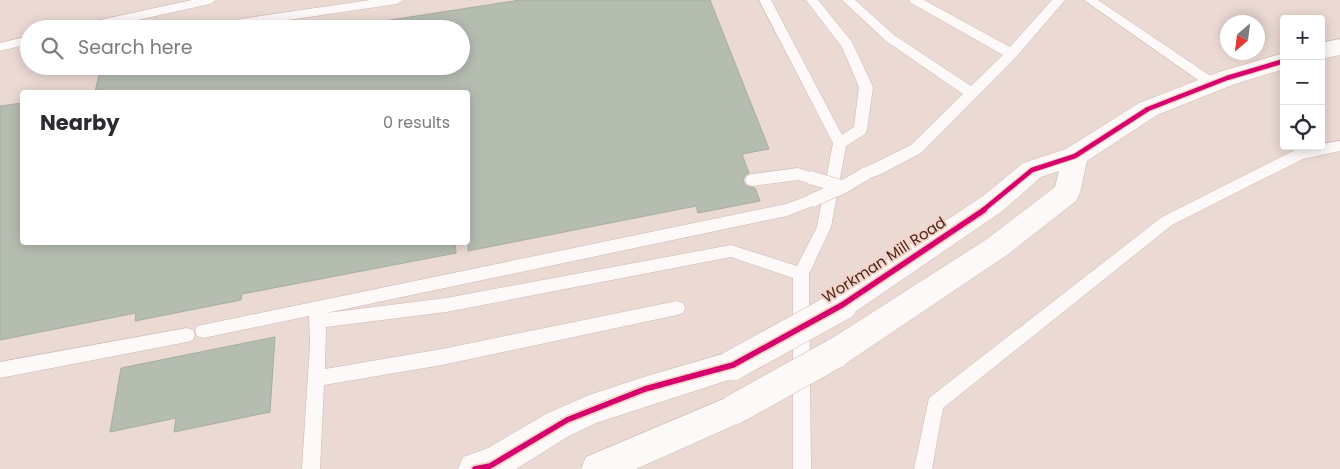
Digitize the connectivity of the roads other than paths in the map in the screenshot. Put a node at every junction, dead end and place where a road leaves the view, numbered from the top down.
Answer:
1 (210, 0) edge
2 (398, 0) edge
3 (765, 0) edge
4 (812, 0) edge
5 (848, 0) edge
6 (915, 0) edge
7 (1059, 0) edge
8 (1090, 0) edge
9 (118, 20) edge
10 (261, 20) edge
11 (20, 42) edge
12 (0, 47) edge
13 (1340, 47) edge
14 (1325, 50) edge
15 (1012, 54) junction
16 (1280, 62) edge
17 (1213, 84) junction
18 (973, 94) junction
19 (840, 143) junction
20 (1340, 146) edge
21 (1075, 156) junction
22 (752, 180) dead end
23 (843, 187) junction
24 (801, 274) junction
25 (677, 308) dead end
26 (317, 315) junction
27 (203, 331) dead end
28 (187, 335) dead end
29 (0, 370) edge
30 (315, 380) junction
31 (487, 468) edge
32 (311, 469) edge
33 (598, 469) edge
34 (802, 469) edge
35 (923, 469) edge

1 - 9 lane
2 - 10 lane
3 - 19 lane
4 - 19 lane
5 - 18 lane
6 - 15 lane
7 - 15 lane
8 - 17 lane
11 - 12 lane
13 - 14 street
15 - 18 lane
16 - 17 street, Workman Mill Road
17 - 21 street, Workman Mill Road
18 - 23 lane, bridge
19 - 24 lane
20 - 35 lane
21 - 31 street, Workman Mill Road, bridge
21 - 33 street, bridge
22 - 23 lane, bridge
23 - 26 lane, bridge
24 - 26 lane
24 - 34 lane
25 - 30 lane
26 - 27 lane
26 - 30 lane
28 - 29 lane
30 - 32 lane

